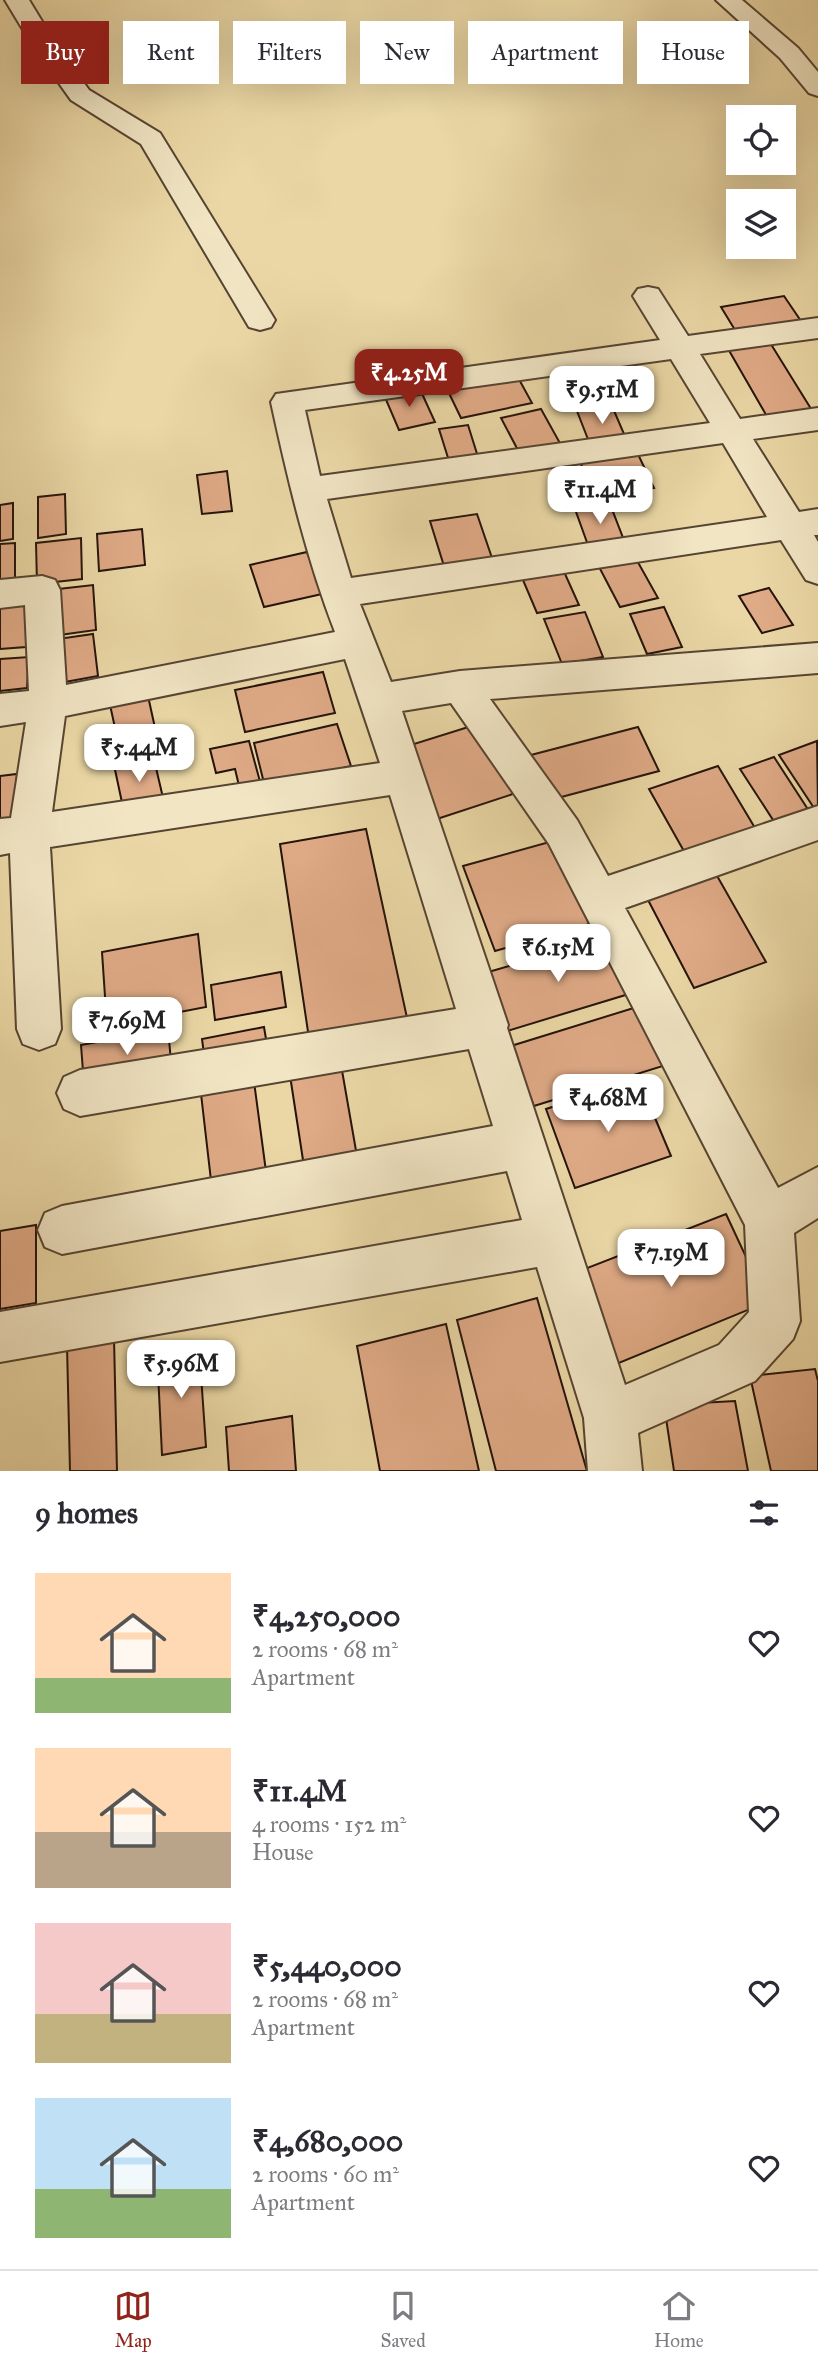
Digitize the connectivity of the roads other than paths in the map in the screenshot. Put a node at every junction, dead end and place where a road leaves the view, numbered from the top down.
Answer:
1 (17, 0) edge
2 (728, 0) edge
3 (818, 88) edge
4 (648, 296) dead end
5 (260, 320) dead end
6 (818, 328) edge
7 (678, 347) junction
8 (818, 419) edge
9 (733, 431) junction
10 (307, 491) junction
11 (805, 524) edge
12 (818, 571) edge
13 (0, 594) edge
14 (338, 594) junction
15 (357, 642) junction
16 (818, 658) edge
17 (460, 686) junction
18 (379, 699) junction
19 (48, 704) junction
20 (0, 710) edge
21 (403, 776) junction
22 (818, 823) edge
23 (14, 834) edge
24 (600, 898) junction
25 (486, 1025) junction
26 (39, 1030) dead end
27 (80, 1093) dead end
28 (523, 1144) junction
29 (818, 1191) edge
30 (769, 1221) junction
31 (62, 1230) dead end
32 (554, 1239) junction
33 (0, 1337) edge
34 (610, 1418) junction
35 (615, 1471) edge

1 - 5 street
2 - 3 street
4 - 7 street
6 - 7 street
7 - 9 street
7 - 10 street
8 - 9 street
9 - 10 street
9 - 11 street
10 - 14 street
11 - 12 street
11 - 14 street
13 - 19 street
14 - 15 street
15 - 18 street
15 - 19 street
16 - 17 street
17 - 18 street
17 - 24 street
18 - 21 street
19 - 20 street
19 - 23 street
21 - 23 street
21 - 25 street
22 - 24 street
23 - 26 street
24 - 30 street
25 - 27 street
25 - 28 street
28 - 31 street
28 - 32 street
29 - 30 street
30 - 34 street
32 - 33 street
32 - 34 street
34 - 35 street

